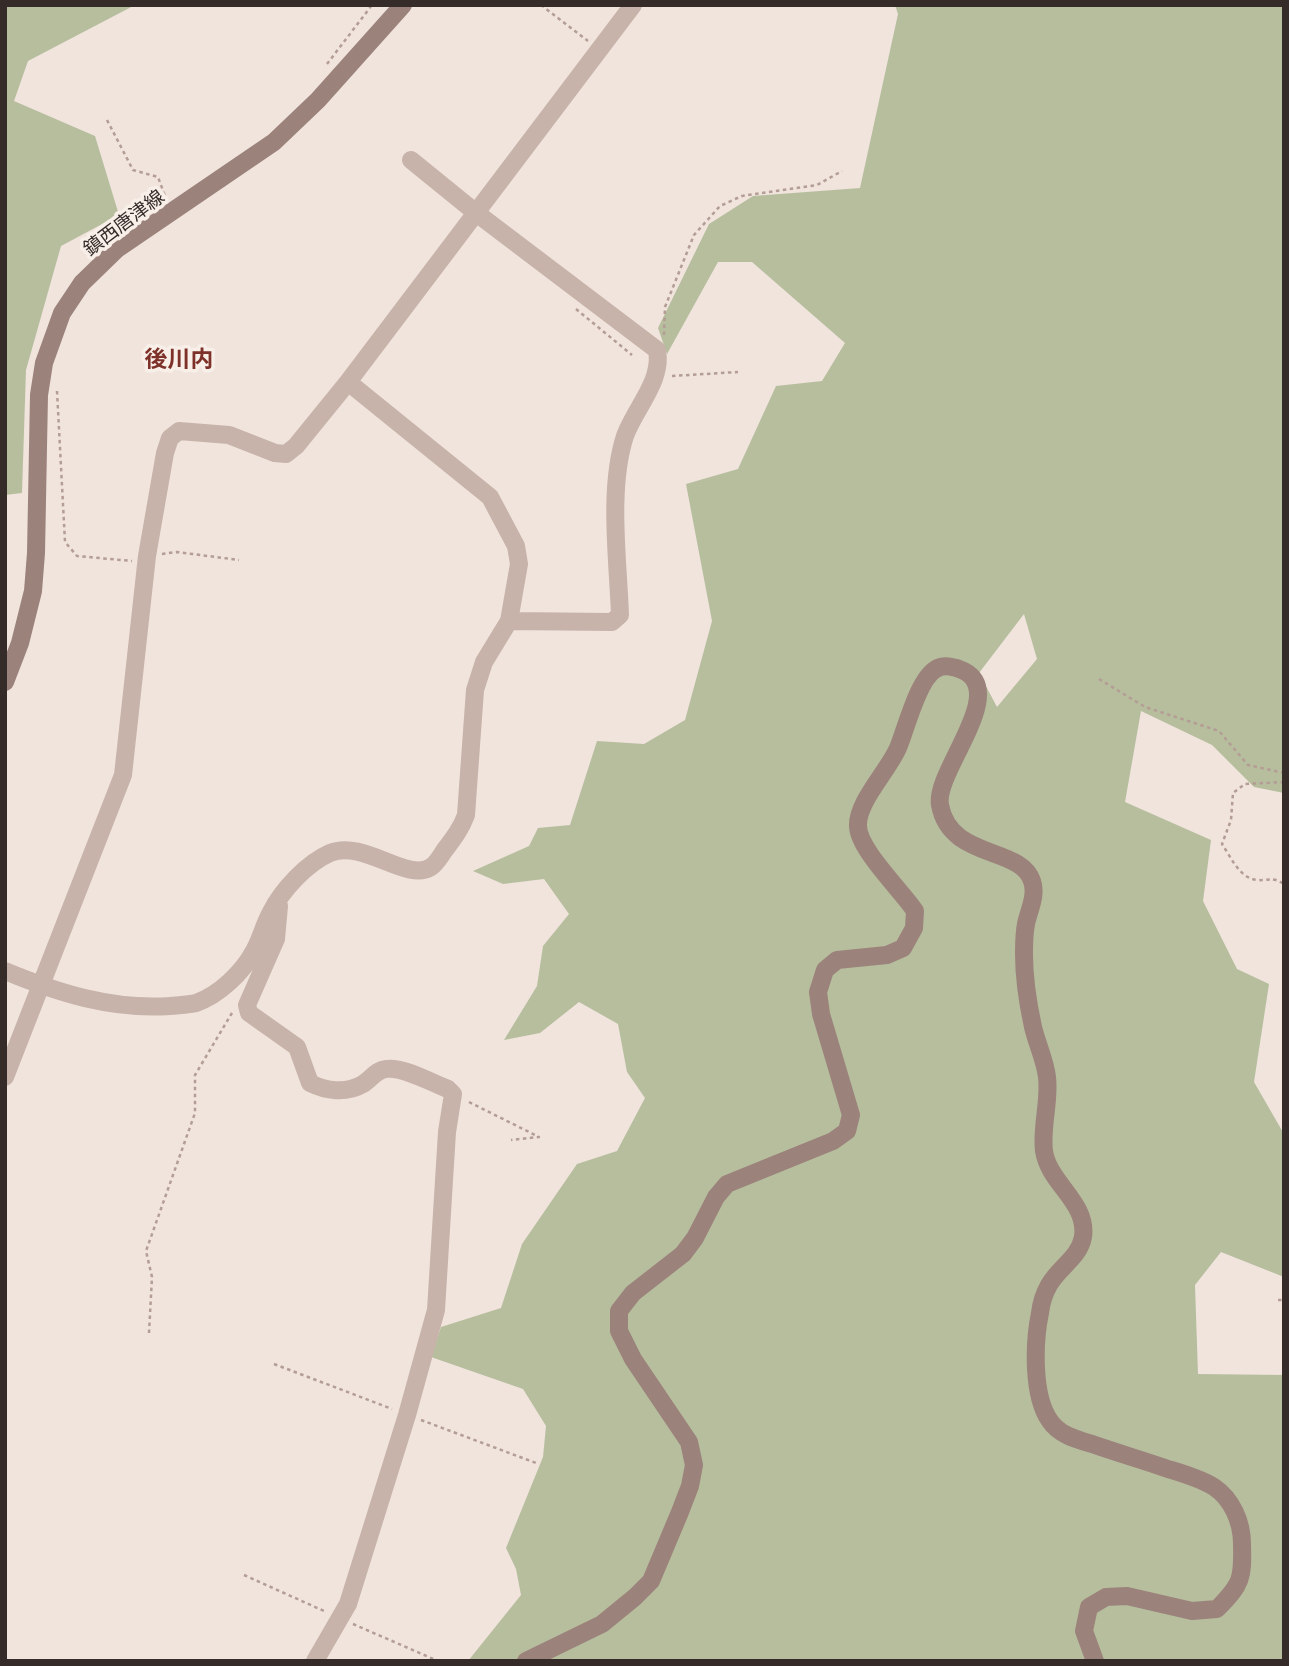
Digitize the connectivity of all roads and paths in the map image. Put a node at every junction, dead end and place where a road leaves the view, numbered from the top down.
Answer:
1 (403, 5) edge
2 (541, 5) edge
3 (633, 5) edge
4 (599, 50) junction
5 (107, 120) dead end
6 (411, 160) dead end
7 (842, 171) dead end
8 (172, 212) junction
9 (475, 212) junction
10 (657, 351) junction
11 (738, 372) dead end
12 (654, 377) junction
13 (348, 382) junction
14 (57, 388) dead end
15 (147, 556) junction
16 (239, 560) dead end
17 (509, 621) junction
18 (1099, 679) dead end
19 (5, 682) edge
20 (1284, 773) edge
21 (1284, 782) edge
22 (1284, 884) edge
23 (278, 900) junction
24 (5, 971) edge
25 (40, 985) junction
26 (247, 1005) junction
27 (5, 1077) edge
28 (453, 1094) junction
29 (511, 1140) dead end
30 (1278, 1300) dead end
31 (1284, 1300) edge
32 (149, 1333) dead end
33 (274, 1364) dead end
34 (407, 1415) junction
35 (536, 1463) dead end
36 (244, 1575) dead end
37 (341, 1619) junction
38 (316, 1661) edge
39 (438, 1661) edge
40 (526, 1661) edge
41 (1095, 1661) edge

1 - 8 street, 鎮西唐津線
2 - 4 path
3 - 4 street
4 - 9 street
5 - 8 path
6 - 9 street
7 - 10 path
8 - 19 street, 鎮西唐津線
9 - 10 street
9 - 13 street
10 - 12 street
11 - 12 path
12 - 17 street
13 - 15 street
13 - 17 street
14 - 15 path
15 - 16 path
15 - 25 street
17 - 23 street
18 - 20 path
21 - 22 path
23 - 25 street
23 - 26 street
24 - 25 street
25 - 27 street
26 - 28 street
26 - 32 path
28 - 29 path
28 - 34 street
30 - 31 path
33 - 34 path
34 - 35 path
34 - 37 street
36 - 37 path
37 - 38 street
37 - 39 path
40 - 41 street

